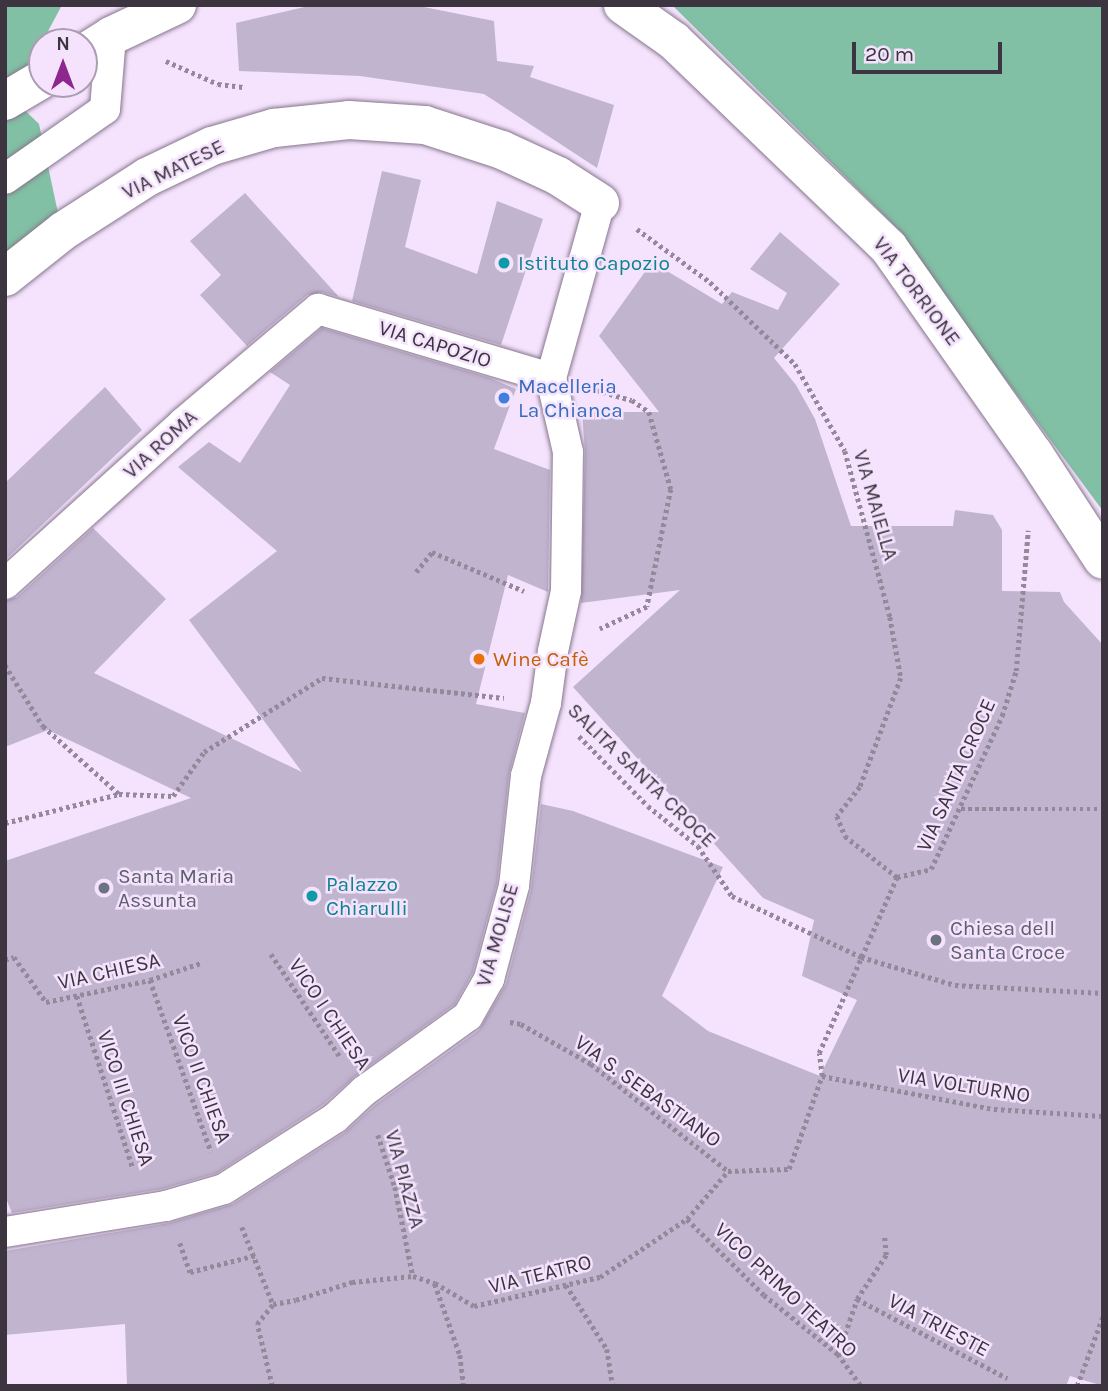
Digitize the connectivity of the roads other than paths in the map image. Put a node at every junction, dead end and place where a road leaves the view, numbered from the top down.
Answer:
1 (177, 5) edge
2 (623, 5) edge
3 (98, 45) edge
4 (28, 87) edge
5 (5, 101) edge
6 (5, 179) edge
7 (600, 203) joint
8 (5, 277) edge
9 (318, 309) joint
10 (551, 378) junction
11 (1103, 561) edge
12 (5, 584) edge
13 (5, 1232) edge

1 - 3 street
2 - 11 street, VIA TORRIONE
3 - 6 lane
4 - 5 street
7 - 8 street, VIA MATESE
7 - 10 lane
9 - 10 lane, VIA CAPOZIO
9 - 12 lane, VIA ROMA
10 - 13 lane, VIA MOLISE

